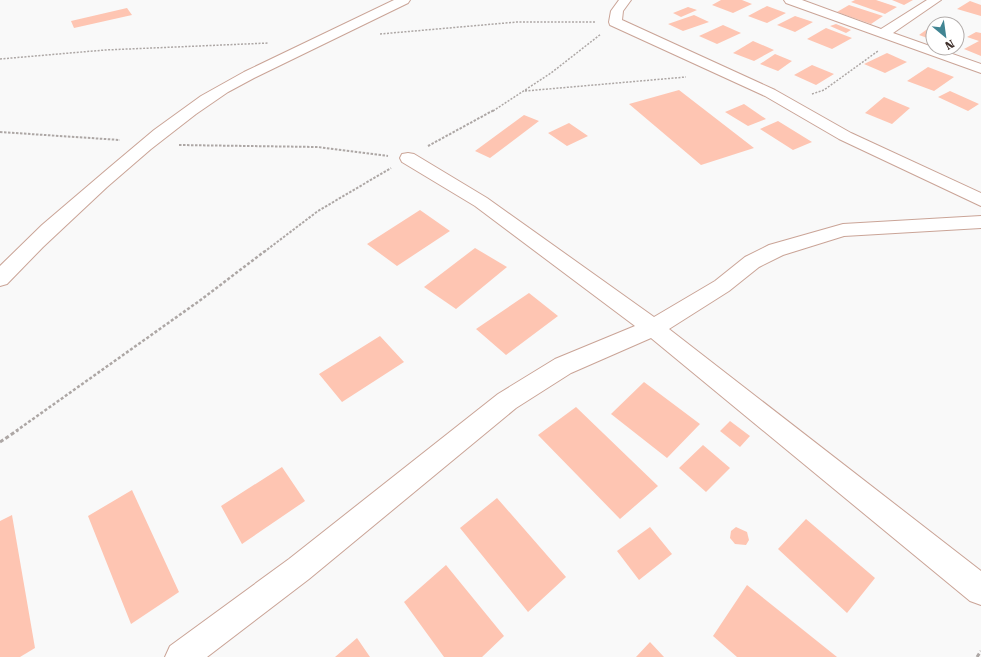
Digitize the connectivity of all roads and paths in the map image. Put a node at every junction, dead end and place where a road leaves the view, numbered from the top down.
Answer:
1 (404, 0) edge
2 (625, 0) edge
3 (790, 0) edge
4 (935, 0) edge
5 (615, 22) junction
6 (882, 34) junction
7 (981, 69) edge
8 (0, 132) edge
9 (148, 142) junction
10 (408, 158) junction
11 (981, 200) edge
12 (981, 222) edge
13 (0, 279) edge
14 (653, 328) junction
15 (0, 442) edge
16 (981, 590) edge
17 (981, 651) edge
18 (181, 657) edge
19 (977, 657) edge

1 - 9 street
2 - 5 street
3 - 6 street
4 - 6 street
5 - 10 path
5 - 11 street
6 - 7 street
8 - 9 path
9 - 10 path
9 - 13 street
10 - 14 street
10 - 15 path
12 - 14 street
14 - 16 street
14 - 18 street
17 - 19 path

